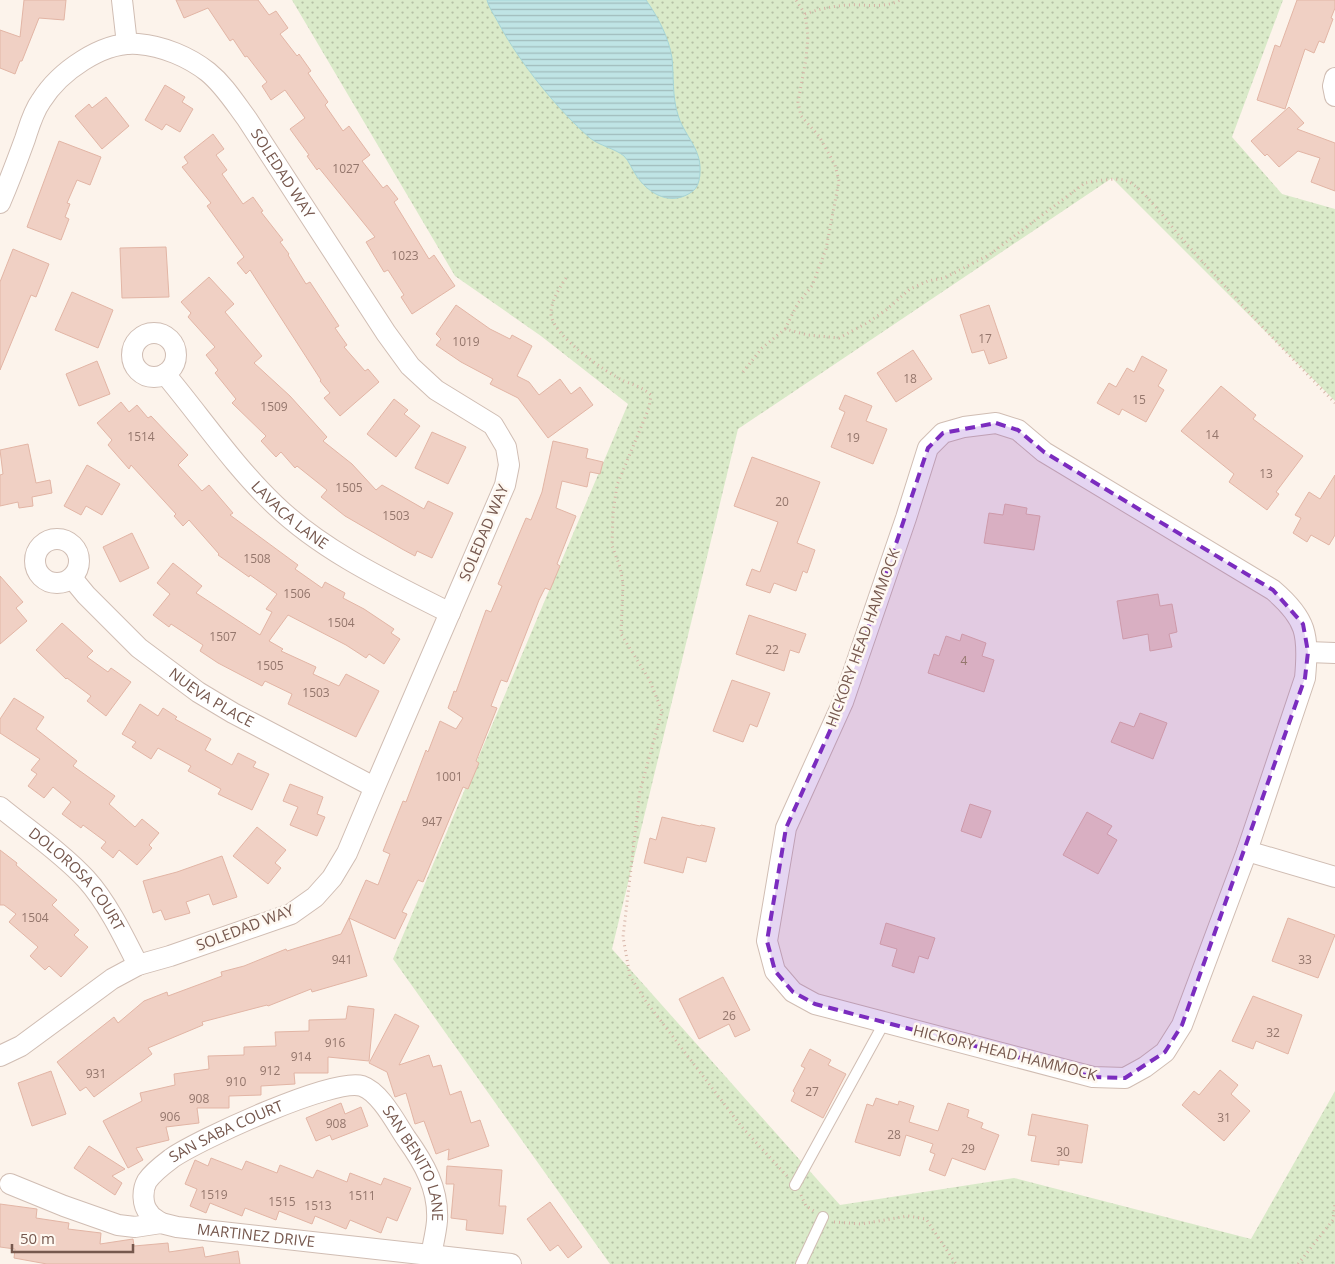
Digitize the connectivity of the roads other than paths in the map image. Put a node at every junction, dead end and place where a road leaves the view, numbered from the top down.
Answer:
1 (122, 0) edge
2 (127, 44) junction
3 (1335, 78) edge
4 (1335, 96) edge
5 (0, 203) edge
6 (165, 374) dead end
7 (72, 578) dead end
8 (450, 613) junction
9 (1308, 652) junction
10 (1335, 653) edge
11 (374, 787) junction
12 (0, 807) edge
13 (1247, 851) junction
14 (1335, 878) edge
15 (138, 964) junction
16 (884, 1023) junction
17 (0, 1056) edge
18 (360, 1086) joint
19 (10, 1184) dead end
20 (795, 1185) road end
21 (823, 1217) road end
22 (161, 1223) junction
23 (431, 1255) junction
24 (511, 1264) edge
25 (801, 1264) edge

1 - 2 street
2 - 5 street, SOLEDAD WAY
2 - 8 street, SOLEDAD WAY
3 - 4 street
6 - 8 street, LAVACA LANE
7 - 11 street, NUEVA PLACE
8 - 11 street, SOLEDAD WAY
9 - 10 street
9 - 13 street, HICKORY HEAD HAMMOCK
9 - 16 street, HICKORY HEAD HAMMOCK
11 - 15 street, SOLEDAD WAY
12 - 15 street, DOLOROSA COURT
13 - 14 street
13 - 16 street, HICKORY HEAD HAMMOCK
15 - 17 street, SOLEDAD WAY
16 - 20 lane
18 - 22 street, SAN SABA COURT
18 - 23 street, SAN BENITO LANE
19 - 22 street, MARTINEZ DRIVE
21 - 25 lane
22 - 23 street, MARTINEZ DRIVE
23 - 24 street, MARTINEZ DRIVE

